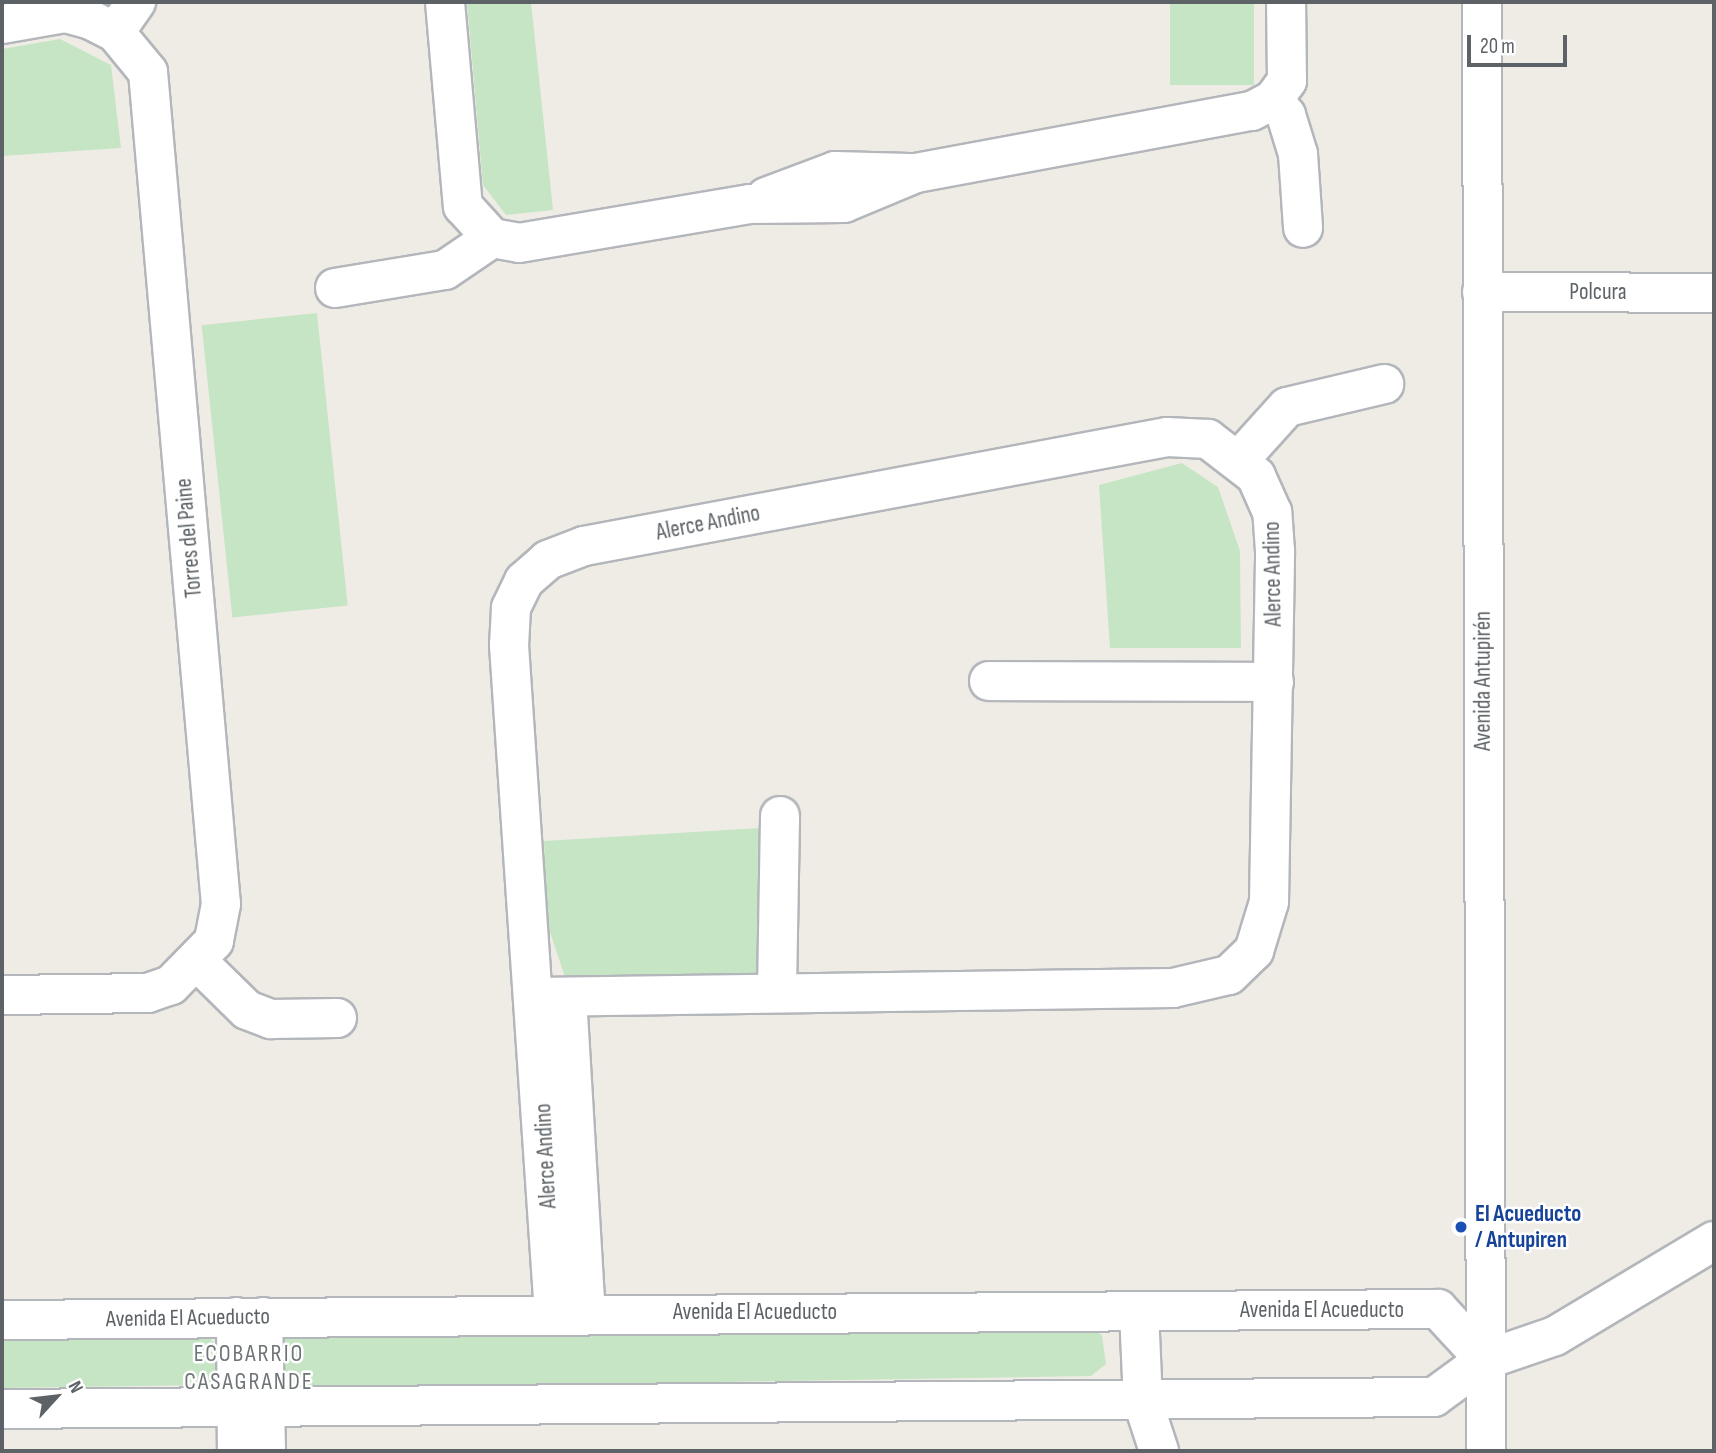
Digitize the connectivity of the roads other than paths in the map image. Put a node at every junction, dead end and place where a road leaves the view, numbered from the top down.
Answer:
1 (445, 2) edge
2 (1286, 2) edge
3 (1482, 2) edge
4 (126, 17) edge
5 (2, 24) edge
6 (1273, 100) junction
7 (1303, 228) dead end
8 (492, 238) junction
9 (335, 288) dead end
10 (1482, 292) junction
11 (1714, 293) edge
12 (1384, 384) dead end
13 (1240, 459) junction
14 (989, 681) dead end
15 (1274, 682) junction
16 (780, 816) dead end
17 (199, 963) junction
18 (777, 990) junction
19 (2, 995) edge
20 (552, 997) junction
21 (337, 1018) dead end
22 (1714, 1241) edge
23 (1139, 1311) junction
24 (570, 1314) junction
25 (249, 1317) junction
26 (2, 1320) edge
27 (1485, 1360) junction
28 (1143, 1402) junction
29 (251, 1406) junction
30 (2, 1409) edge
31 (237, 1451) edge
32 (266, 1451) edge
33 (1132, 1451) edge
34 (1159, 1451) edge
35 (1486, 1451) edge

1 - 8 street
2 - 6 street
3 - 10 street, Avenida Antupirén
4 - 5 street, Torres del Paine
4 - 17 street, Torres del Paine
6 - 7 street
6 - 8 street
8 - 9 street
10 - 11 street, Polcura
10 - 27 street, Avenida Antupirén
12 - 13 street
13 - 15 street, Alerce Andino
13 - 20 street, Alerce Andino
14 - 15 street
15 - 18 street, Alerce Andino
16 - 18 street
17 - 19 street, Torres del Paine
17 - 21 street
18 - 20 street, Alerce Andino
20 - 24 street, Alerce Andino
22 - 27 street
23 - 24 street, Avenida El Acueducto
23 - 27 street, Avenida El Acueducto
23 - 28 street
24 - 25 street, Avenida El Acueducto
25 - 26 street, Avenida El Acueducto
25 - 29 street
27 - 28 street
27 - 35 street, Avenida Antupirén
28 - 29 street
28 - 33 street
28 - 34 street
29 - 30 street
29 - 31 street
29 - 32 street

